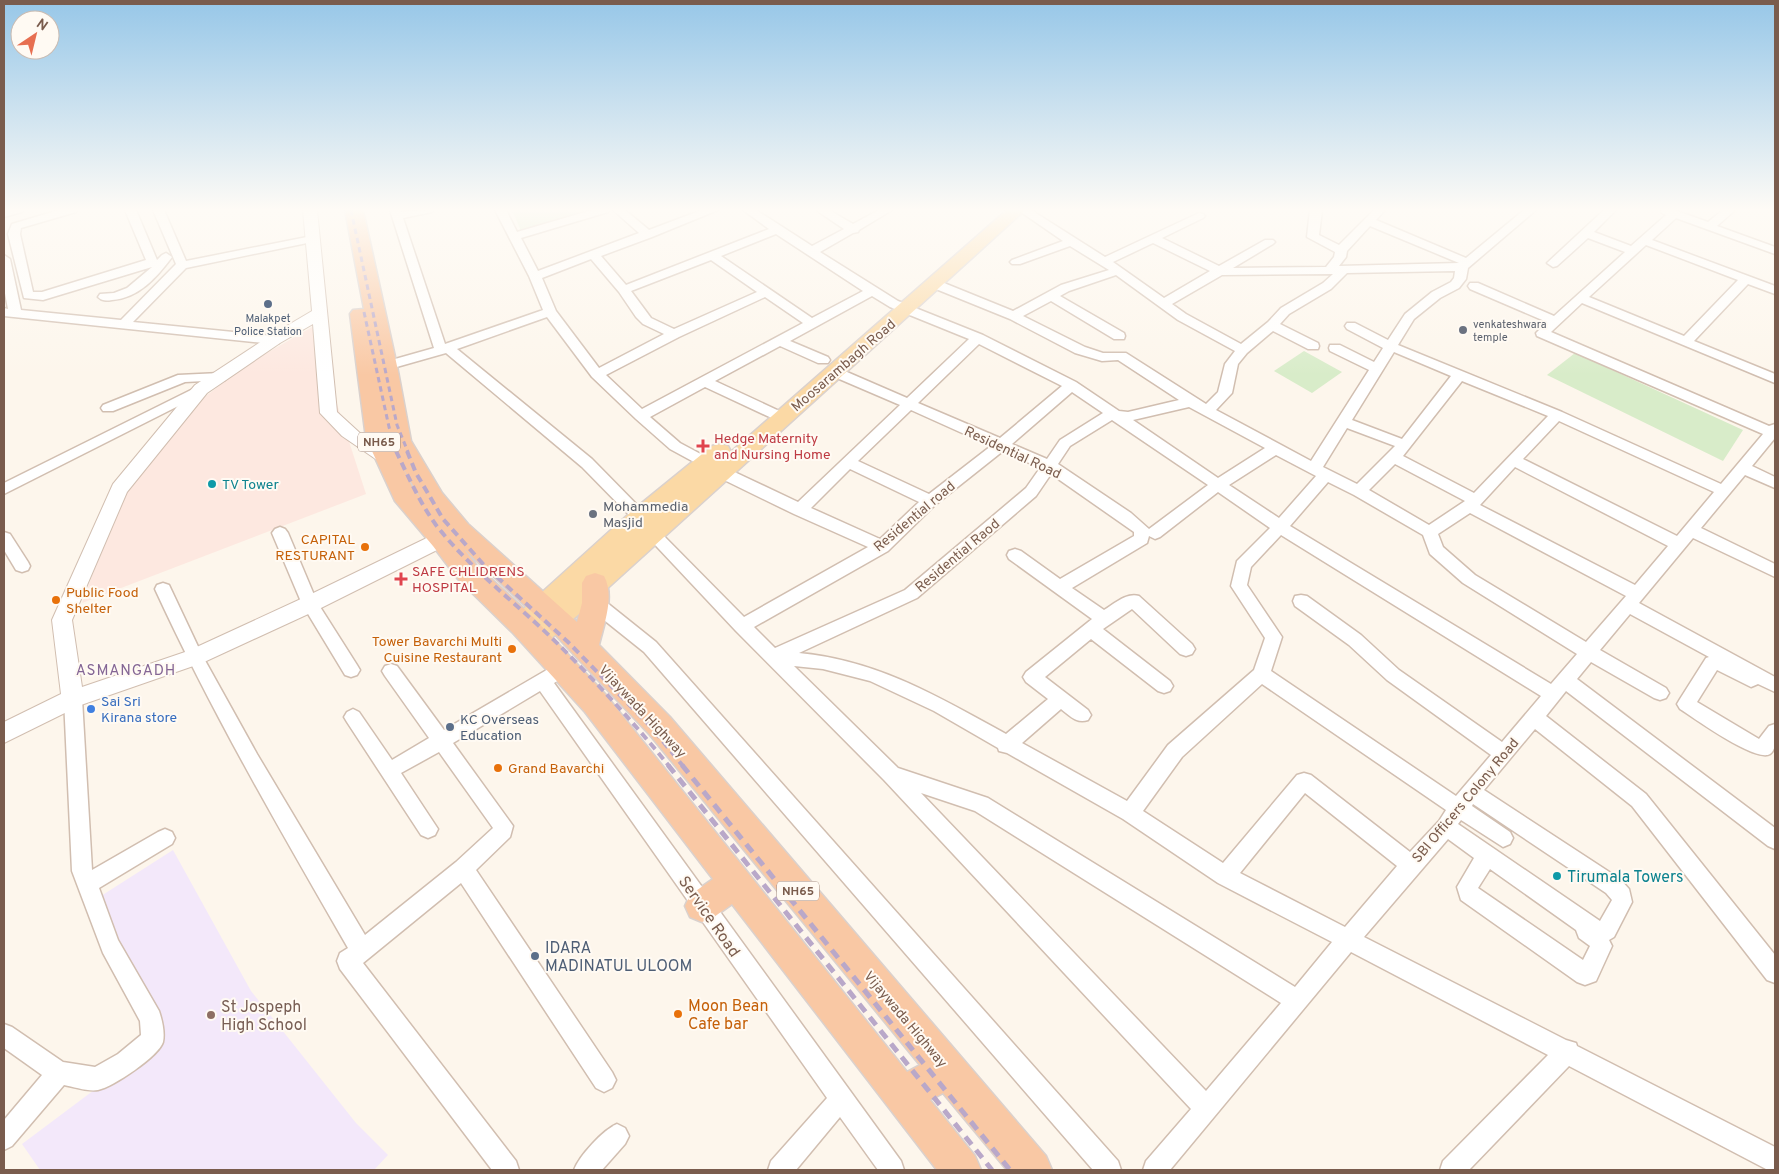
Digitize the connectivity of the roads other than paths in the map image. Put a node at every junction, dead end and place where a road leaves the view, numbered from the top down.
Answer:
1 (5, 265) edge
2 (21, 265) edge
3 (145, 265) edge
4 (166, 265) edge
5 (171, 265) edge
6 (315, 265) edge
7 (350, 265) edge
8 (365, 265) edge
9 (414, 265) edge
10 (529, 265) edge
11 (567, 265) edge
12 (602, 265) edge
13 (687, 265) edge
14 (727, 265) edge
15 (833, 265) edge
16 (944, 265) edge
17 (956, 265) edge
18 (1108, 265) edge
19 (1207, 265) edge
20 (1230, 265) edge
21 (1338, 265) edge
22 (1465, 265) joint
23 (1618, 265) edge
24 (1708, 265) edge
25 (1336, 270) junction
26 (1118, 271) junction
27 (1220, 271) junction
28 (535, 276) junction
29 (1746, 279) junction
30 (935, 284) junction
31 (1474, 286) dead end
32 (624, 290) junction
33 (1775, 290) edge
34 (872, 291) junction
35 (767, 292) junction
36 (1051, 296) junction
37 (104, 297) dead end
38 (1581, 298) junction
39 (1164, 303) junction
40 (901, 306) junction
41 (10, 312) edge
42 (550, 312) junction
43 (320, 313) junction
44 (1014, 316) junction
45 (1556, 321) junction
46 (811, 323) junction
47 (125, 324) junction
48 (1272, 325) junction
49 (1351, 326) dead end
50 (674, 334) junction
51 (1119, 336) dead end
52 (978, 338) junction
53 (274, 340) junction
54 (779, 342) junction
55 (1686, 342) junction
56 (1314, 346) dead end
57 (1390, 346) junction
58 (1335, 348) dead end
59 (444, 349) junction
60 (1242, 350) junction
61 (386, 366) junction
62 (829, 366) junction
63 (1377, 369) junction
64 (597, 374) junction
65 (1459, 375) junction
66 (220, 377) junction
67 (1775, 379) edge
68 (705, 382) junction
69 (1071, 385) junction
70 (201, 389) junction
71 (1191, 402) junction
72 (909, 404) junction
73 (108, 408) dead end
74 (1208, 410) junction
75 (1111, 414) junction
76 (775, 415) junction
77 (1557, 415) junction
78 (641, 416) junction
79 (1345, 422) junction
80 (1774, 431) edge
81 (1001, 445) junction
82 (1405, 445) junction
83 (1276, 448) junction
84 (1394, 457) junction
85 (386, 458) junction
86 (1515, 461) junction
87 (849, 463) junction
88 (1050, 466) junction
89 (713, 468) junction
90 (1743, 468) junction
91 (1320, 472) junction
92 (1775, 483) edge
93 (1218, 485) junction
94 (4, 490) edge
95 (1359, 491) junction
96 (1724, 491) junction
97 (930, 501) junction
98 (1473, 503) junction
99 (799, 510) junction
100 (646, 525) junction
101 (1280, 528) junction
102 (1155, 532) dead end
103 (1429, 532) junction
104 (280, 533) dead end
105 (1685, 537) junction
106 (4, 538) edge
107 (442, 539) junction
108 (882, 547) junction
109 (1015, 555) dead end
110 (22, 566) dead end
111 (1775, 571) edge
112 (1060, 587) junction
113 (162, 589) dead end
114 (595, 593) junction
115 (1632, 600) junction
116 (1301, 601) dead end
117 (310, 604) junction
118 (539, 622) junction
119 (1098, 624) junction
120 (742, 626) junction
121 (1186, 649) dead end
122 (1588, 652) junction
123 (195, 657) junction
124 (773, 657) junction
125 (563, 666) junction
126 (351, 670) dead end
127 (392, 671) dead end
128 (1261, 674) junction
129 (1752, 677) junction
130 (1164, 686) dead end
131 (1775, 686) edge
132 (1559, 688) junction
133 (1660, 693) dead end
134 (73, 699) junction
135 (1061, 699) junction
136 (1082, 715) dead end
137 (353, 716) dead end
138 (1534, 717) junction
139 (1775, 732) edge
140 (4, 733) edge
141 (440, 741) junction
142 (1006, 746) junction
143 (1504, 754) junction
144 (389, 772) junction
145 (891, 774) junction
146 (1472, 792) junction
147 (1458, 808) junction
148 (1130, 813) junction
149 (1515, 820) junction
150 (428, 828) dead end
151 (1444, 829) junction
152 (166, 838) dead end
153 (1503, 838) junction
154 (1775, 840) edge
155 (1487, 859) junction
156 (1410, 865) junction
157 (463, 869) junction
158 (1225, 876) junction
159 (736, 882) junction
160 (87, 884) junction
161 (702, 906) junction
162 (1349, 939) junction
163 (362, 951) junction
164 (1775, 972) edge
165 (1297, 1001) junction
166 (4, 1035) edge
167 (1568, 1051) junction
168 (948, 1070) junction
169 (59, 1073) junction
170 (604, 1080) dead end
171 (902, 1095) junction
172 (840, 1100) junction
173 (1206, 1109) junction
174 (617, 1136) dead end
175 (4, 1138) edge
176 (1775, 1160) edge
177 (507, 1170) edge
178 (586, 1170) edge
179 (780, 1170) edge
180 (892, 1170) edge
181 (961, 1170) edge
182 (1032, 1170) edge
183 (1109, 1170) edge
184 (1155, 1170) edge
185 (1452, 1170) edge

1 - 41 street
2 - 3 street
4 - 37 street
5 - 47 street
6 - 43 street
7 - 85 highway, Vijaywada Highway / NH65
8 - 61 highway, Vijaywada Highway / NH65
9 - 59 street
10 - 28 street, Residential Road
11 - 28 street
12 - 32 street
13 - 32 street
14 - 35 street
15 - 34 street
16 - 40 main road, Moosarambagh Road
17 - 30 main road, Moosarambagh Road
18 - 26 street
19 - 27 street
20 - 27 street
21 - 25 street
22 - 25 street
22 - 57 street
23 - 38 street
24 - 29 street
25 - 27 street
25 - 48 street
26 - 36 street
26 - 39 street
27 - 39 street
28 - 42 street, Residential Road
29 - 33 street
29 - 55 street
30 - 40 main road, Moosarambagh Road
30 - 44 street
31 - 45 street
32 - 50 street
34 - 40 street
34 - 46 street
35 - 46 street
35 - 50 street
36 - 44 street
36 - 51 street
38 - 45 street
38 - 55 street
39 - 60 street
40 - 52 street
40 - 62 main road, Moosarambagh Road
41 - 47 street
42 - 59 street
42 - 64 street, Residential Road
43 - 53 street
43 - 85 street
44 - 71 street
45 - 80 street
46 - 54 street
47 - 53 street
48 - 56 street
48 - 60 street
49 - 57 street
50 - 64 street
52 - 69 street
52 - 72 street
53 - 66 street
54 - 62 street, Residential Road
54 - 68 street
55 - 67 street
57 - 63 street
57 - 65 street
58 - 63 street
59 - 61 street
59 - 100 street
60 - 74 street
61 - 118 highway, Vijaywada Highway / NH65
62 - 72 street, Residential Road
62 - 76 main road, Moosarambagh Road
63 - 79 street
64 - 78 street, Residential Road
65 - 77 street
65 - 82 street
66 - 70 street
66 - 73 street
68 - 76 street
68 - 78 street
69 - 75 street
69 - 81 street, Residential road
70 - 94 street
70 - 134 street
71 - 74 street
71 - 75 street
72 - 81 street, Residential Road
72 - 87 street
74 - 83 street
75 - 88 street, Residential Raod
75 - 93 street
76 - 89 main road, Moosarambagh Road
77 - 86 street
77 - 96 street
78 - 89 street, Residential Road
79 - 82 street
79 - 91 street
80 - 90 street, SBI Officers Colony Road
81 - 88 street, Residential Road
81 - 97 street, Residential road
82 - 84 street
83 - 91 street
83 - 93 street
84 - 95 street
84 - 98 street
85 - 107 highway, Vijaywada Highway / NH65
86 - 98 street
86 - 105 street
87 - 97 street
87 - 99 street
88 - 112 street, Residential Road
88 - 124 street, Residential Raod
89 - 99 street, Residential Road
89 - 100 main road, Moosarambagh Road
90 - 92 street
90 - 96 street, SBI Officers Colony Road
91 - 95 street
91 - 101 street
93 - 101 street
93 - 102 street
95 - 103 street
96 - 105 street, SBI Officers Colony Road
97 - 108 street, Residential road
98 - 103 street
98 - 115 street
99 - 108 street, Residential Road
100 - 114 main road, Moosarambagh Road
100 - 118 main road, Moosarambagh Road
100 - 120 street
101 - 128 street
101 - 132 street
103 - 122 street
104 - 117 street
105 - 111 street
105 - 115 street, SBI Officers Colony Road
106 - 110 street
107 - 117 street
107 - 118 highway, Vijaywada Highway / NH65
108 - 120 street, Residential road
109 - 112 street
112 - 119 street
113 - 123 street
114 - 118 main road, Moosarambagh Road
114 - 125 highway
114 - 183 street
115 - 122 street, SBI Officers Colony Road
115 - 129 street
116 - 143 street
117 - 123 street
117 - 126 street
118 - 125 highway, Vijaywada Highway / NH65
119 - 121 street
119 - 130 street
119 - 135 street
120 - 124 street
122 - 132 street, SBI Officers Colony Road
122 - 133 street
123 - 134 street
123 - 163 street
124 - 142 street
124 - 145 street
125 - 141 street
125 - 159 highway, Vijaywada Highway / NH65
125 - 161 street, Service Road
125 - 168 highway, Vijaywada Highway / NH65
127 - 141 street
128 - 147 street
128 - 148 street
129 - 131 street
129 - 139 street
132 - 138 street, SBI Officers Colony Road
132 - 154 street
134 - 140 street
134 - 160 street
135 - 136 street
135 - 142 street
137 - 144 street
138 - 143 street, SBI Officers Colony Road
138 - 164 street
141 - 144 street
141 - 157 street
142 - 148 street
143 - 146 street, SBI Officers Colony Road
144 - 150 street
145 - 165 street
145 - 173 street
146 - 147 street, SBI Officers Colony Road
146 - 149 street
147 - 151 street, SBI Officers Colony Road
147 - 153 street
148 - 158 street
149 - 153 street
149 - 155 street
151 - 155 street
151 - 156 street, SBI Officers Colony Road
152 - 160 street
153 - 155 street
155 - 155 street
156 - 158 street
156 - 162 street, SBI Officers Colony Road
157 - 163 street
157 - 170 street
158 - 162 street
159 - 161 highway
159 - 171 highway, Vijaywada Highway / NH65
160 - 169 street
161 - 172 street, Service Road
162 - 165 street, SBI Officers Colony Road
162 - 167 street
163 - 177 street
165 - 173 street, SBI Officers Colony Road
166 - 169 street
167 - 176 street
167 - 185 street
168 - 171 highway
168 - 182 highway, Vijaywada Highway / NH65
169 - 175 street
171 - 181 highway, Vijaywada Highway / NH65
172 - 179 street
172 - 180 street, Service Road
173 - 184 street, SBI Officers Colony Road
174 - 178 street

